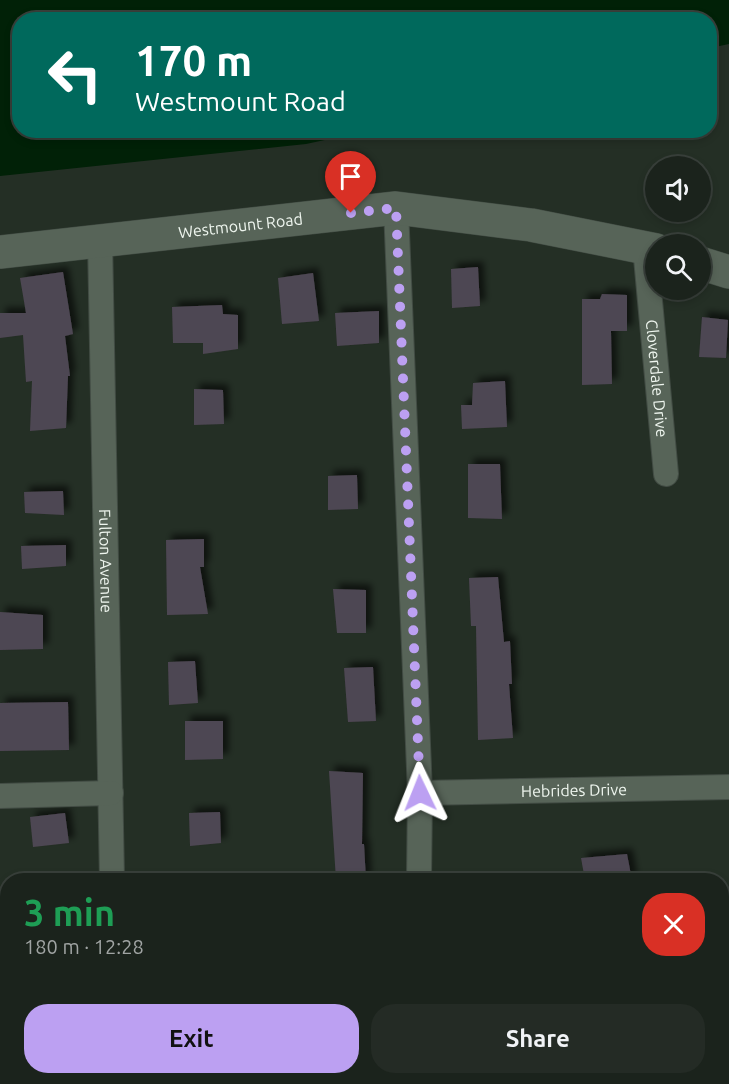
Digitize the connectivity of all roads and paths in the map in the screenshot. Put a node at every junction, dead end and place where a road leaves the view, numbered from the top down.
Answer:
1 (396, 208) junction
2 (100, 240) junction
3 (645, 247) edge
4 (0, 252) edge
5 (711, 266) edge
6 (729, 272) edge
7 (654, 300) edge
8 (666, 474) dead end
9 (729, 787) edge
10 (111, 793) junction
11 (420, 793) junction
12 (0, 796) edge
13 (112, 873) edge
14 (420, 873) edge

1 - 2 main road, Westmount Road
1 - 3 main road, Westmount Road
1 - 11 street
2 - 4 main road, Westmount Road
2 - 10 street, Fulton Avenue
5 - 6 main road
7 - 8 street, Cloverdale Drive
9 - 11 street, Hebrides Drive
10 - 12 street
10 - 13 street, Fulton Avenue
11 - 14 street

